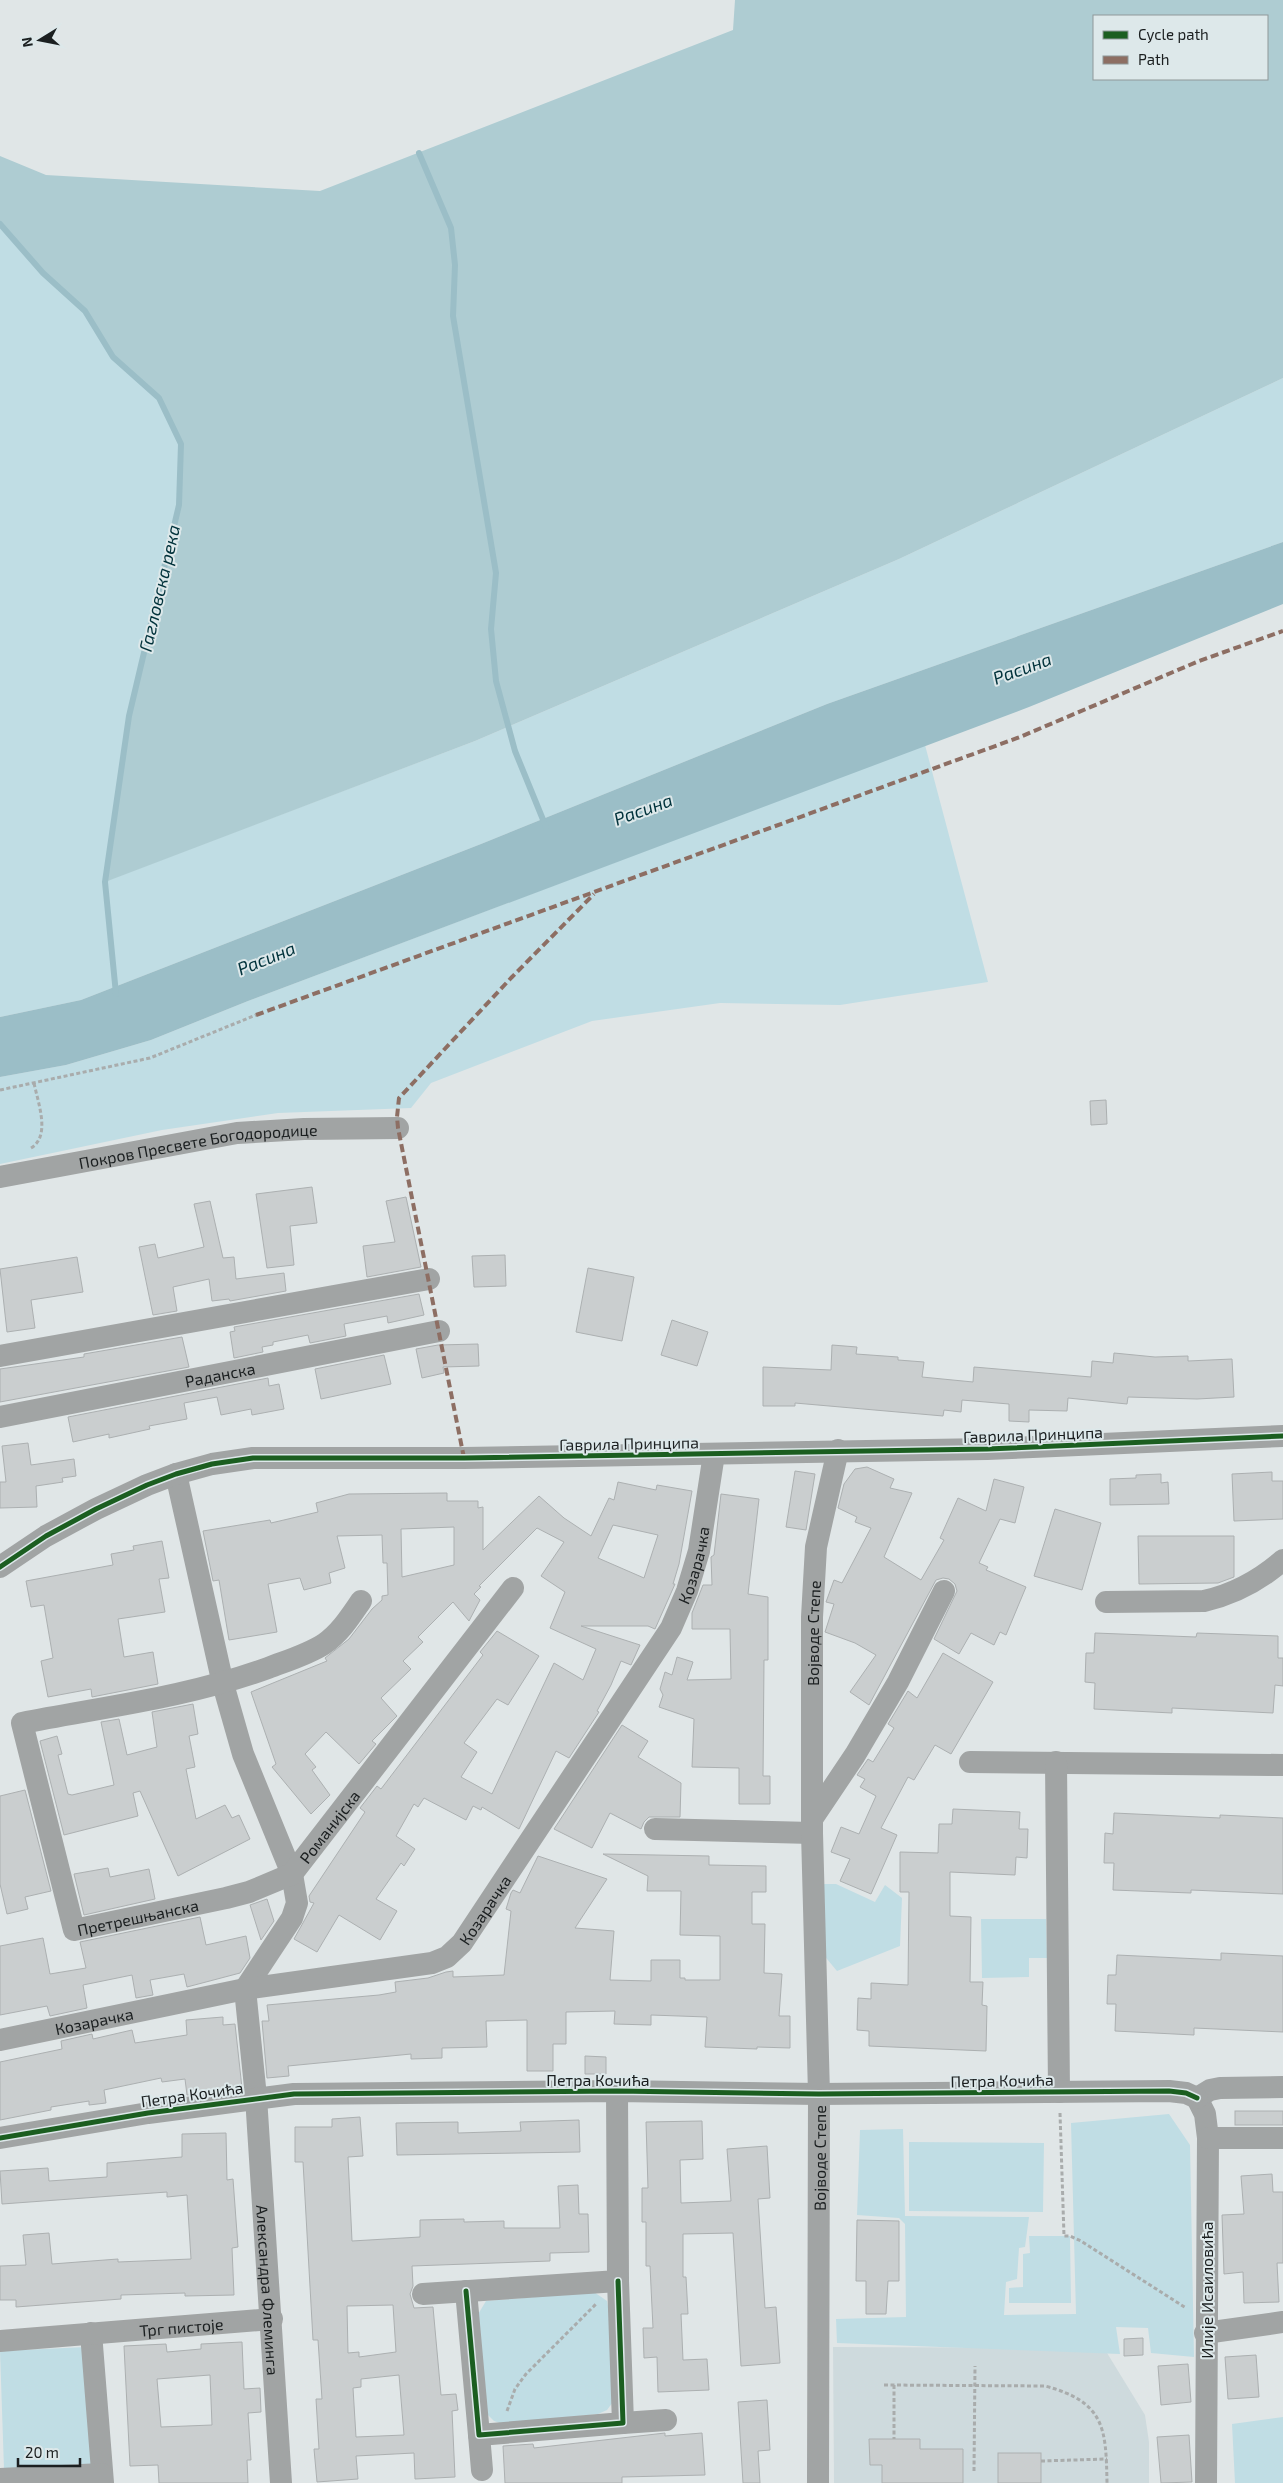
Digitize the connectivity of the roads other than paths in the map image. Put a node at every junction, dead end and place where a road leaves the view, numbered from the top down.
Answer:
1 (398, 1128) dead end
2 (0, 1177) edge
3 (429, 1279) dead end
4 (439, 1331) dead end
5 (0, 1356) edge
6 (0, 1417) edge
7 (1283, 1436) edge
8 (838, 1450) junction
9 (714, 1454) junction
10 (176, 1474) junction
11 (1283, 1560) edge
12 (0, 1567) edge
13 (513, 1588) dead end
14 (944, 1591) dead end
15 (361, 1601) dead end
16 (1106, 1602) dead end
17 (223, 1684) junction
18 (970, 1762) dead end
19 (1056, 1762) junction
20 (1283, 1765) edge
21 (812, 1826) junction
22 (655, 1829) dead end
23 (292, 1874) junction
24 (245, 1989) junction
25 (0, 2040) edge
26 (1283, 2087) edge
27 (618, 2091) junction
28 (1059, 2092) junction
29 (819, 2094) junction
30 (256, 2097) junction
31 (1197, 2098) junction
32 (0, 2138) edge
33 (1208, 2138) junction
34 (1283, 2138) edge
35 (611, 2282) junction
36 (466, 2291) junction
37 (423, 2294) dead end
38 (272, 2319) junction
39 (1283, 2322) edge
40 (1206, 2327) junction
41 (91, 2333) junction
42 (0, 2341) edge
43 (666, 2420) dead end
44 (623, 2423) junction
45 (479, 2436) junction
46 (482, 2470) dead end
47 (102, 2478) edge
48 (0, 2479) edge
49 (282, 2483) edge
50 (818, 2483) edge
51 (1206, 2483) edge

1 - 2 street, Покров Пресвете Богодородице
3 - 5 street
4 - 6 street, Раданска
7 - 8 street, Гаврила Принципа
8 - 9 street, Гаврила Принципа
8 - 21 street, Војводе Степе
9 - 10 street, Гаврила Принципа
9 - 24 street, Козарачка
10 - 12 street, Гаврила Принципа
10 - 17 street
11 - 16 street
13 - 23 street, Романијска
14 - 21 street
15 - 17 street, Претрешњанска
17 - 23 street
17 - 23 street, Претрешњанска
18 - 19 street
19 - 20 street
19 - 28 street, Петра Кочића
21 - 22 street
21 - 29 street, Војводе Степе
23 - 24 street, Романијска
24 - 25 street, Козарачка
24 - 30 street
26 - 31 street
27 - 29 street, Петра Кочића
27 - 30 street, Петра Кочића
27 - 35 street
28 - 29 street, Петра Кочића
28 - 31 street, Петра Кочића
29 - 50 street, Војводе Степе
30 - 32 street, Петра Кочића
30 - 38 street, Александра Флеминга
31 - 33 street, Илије Исаиловића
33 - 34 street
33 - 40 street, Илије Исаиловића
35 - 36 street
35 - 44 street
36 - 37 street
36 - 45 street
38 - 41 street, Трг пистоје
38 - 49 street, Александра Флеминга
39 - 40 street
40 - 51 street, Илије Исаиловића
41 - 42 street, Трг пистоје
41 - 47 street
43 - 44 street
44 - 45 street
45 - 46 street
47 - 48 street

